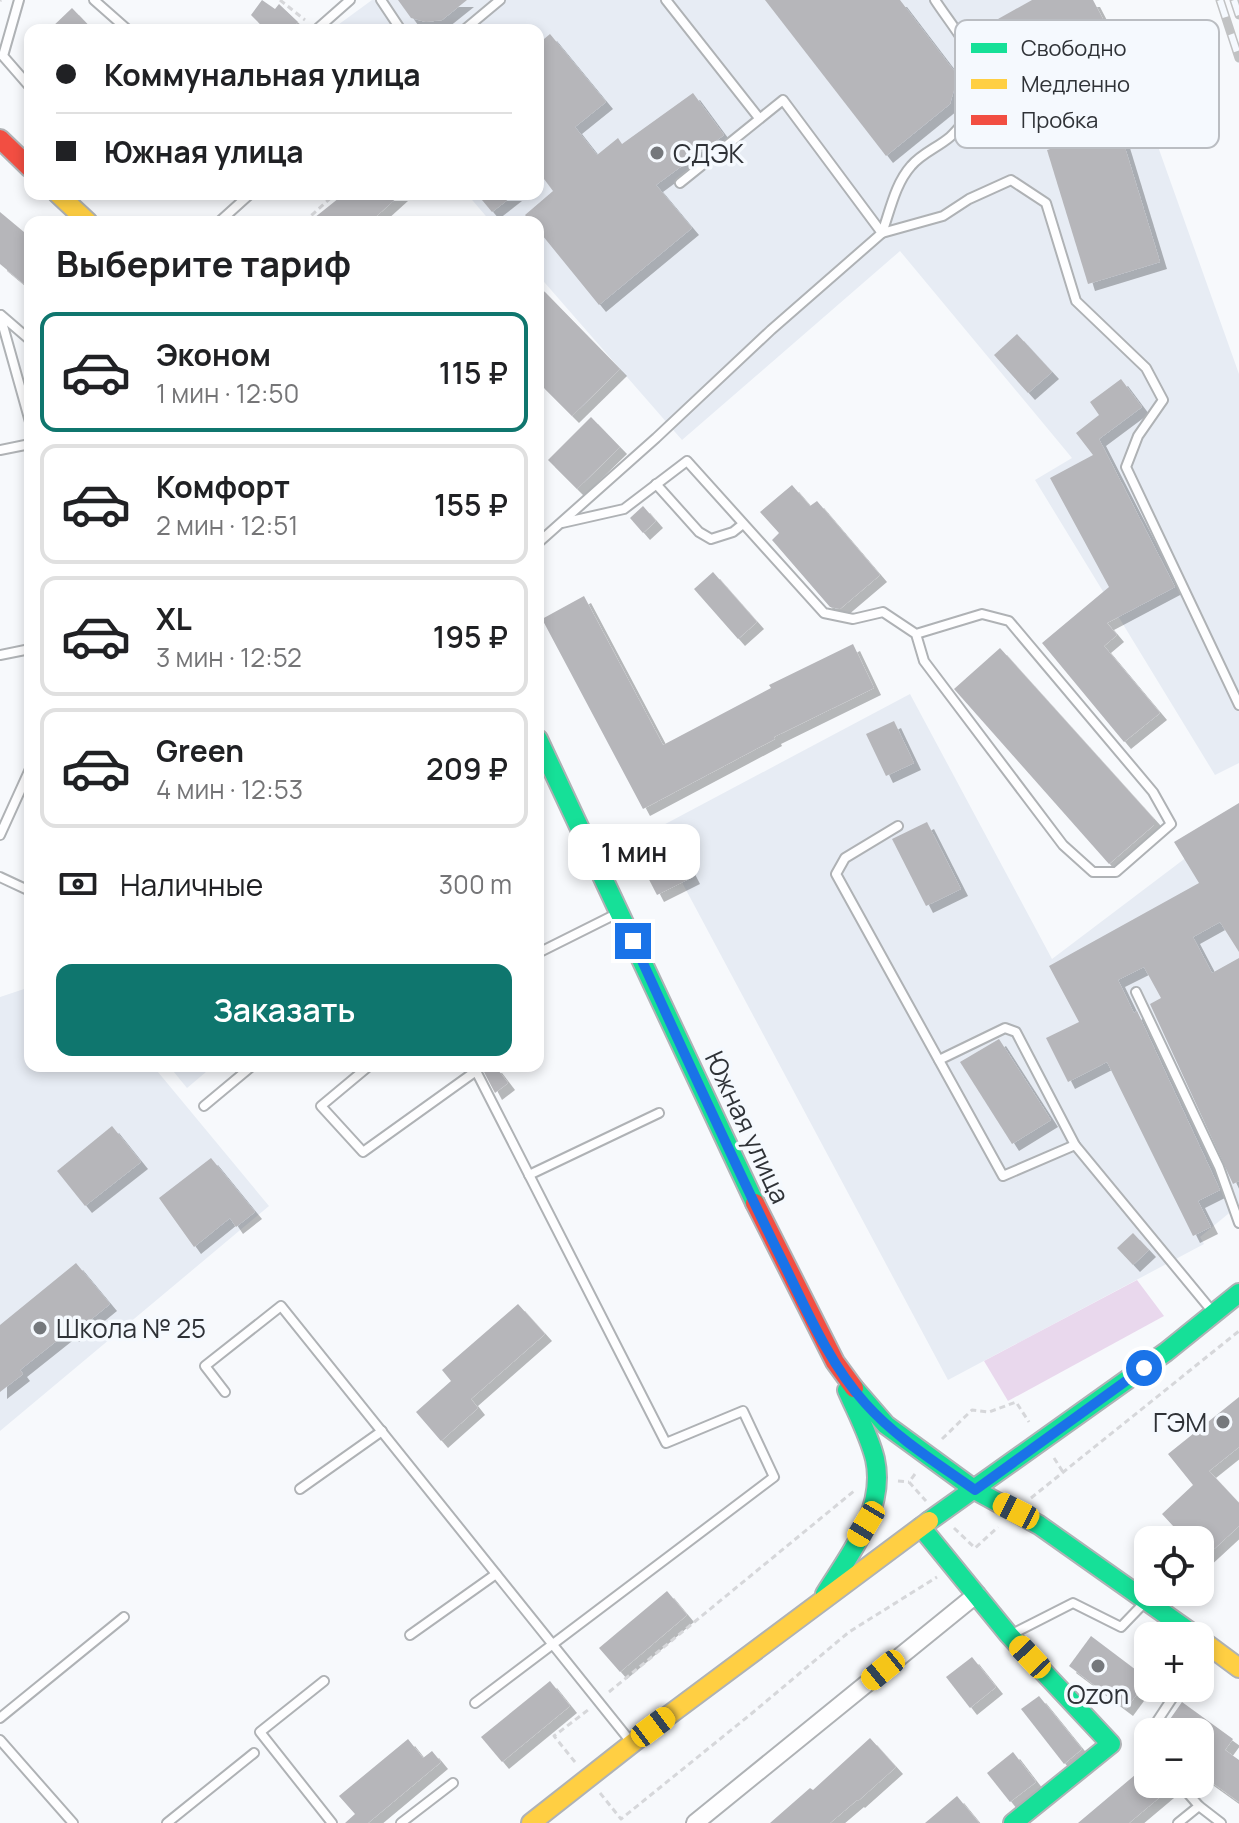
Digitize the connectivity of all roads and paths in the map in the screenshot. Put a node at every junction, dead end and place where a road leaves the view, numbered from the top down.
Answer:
1 (19, 0) edge
2 (94, 0) edge
3 (280, 0) edge
4 (350, 0) edge
5 (381, 0) edge
6 (500, 0) edge
7 (666, 0) edge
8 (935, 0) edge
9 (121, 24) edge
10 (310, 24) edge
11 (324, 24) edge
12 (397, 24) edge
13 (471, 24) edge
14 (955, 31) edge
15 (24, 80) edge
16 (759, 118) junction
17 (955, 133) edge
18 (0, 139) edge
19 (24, 162) edge
20 (680, 183) dead end
21 (64, 200) edge
22 (243, 200) edge
23 (328, 200) edge
24 (82, 216) edge
25 (226, 216) edge
26 (311, 216) edge
27 (882, 233) junction
28 (0, 315) edge
29 (24, 335) edge
30 (24, 401) edge
31 (24, 445) edge
32 (0, 450) edge
33 (656, 484) junction
34 (561, 523) junction
35 (743, 524) junction
36 (544, 538) edge
37 (916, 634) junction
38 (24, 650) edge
39 (0, 655) edge
40 (1239, 705) edge
41 (544, 752) edge
42 (24, 782) edge
43 (898, 826) dead end
44 (0, 835) edge
45 (0, 877) edge
46 (24, 888) edge
47 (620, 912) junction
48 (544, 950) edge
49 (1136, 992) dead end
50 (939, 1060) junction
51 (245, 1072) edge
52 (362, 1072) edge
53 (475, 1072) edge
54 (477, 1072) edge
55 (204, 1106) dead end
56 (659, 1113) dead end
57 (1075, 1145) junction
58 (529, 1175) junction
59 (1239, 1223) edge
60 (1237, 1298) edge
61 (1214, 1314) junction
62 (1239, 1331) edge
63 (835, 1362) junction
64 (225, 1392) dead end
65 (382, 1431) junction
66 (1063, 1472) dead end
67 (878, 1479) junction
68 (909, 1482) dead end
69 (300, 1489) dead end
70 (975, 1490) junction
71 (921, 1527) junction
72 (953, 1566) junction
73 (496, 1574) junction
74 (1134, 1592) edge
75 (977, 1594) junction
76 (820, 1602) junction
77 (1140, 1606) edge
78 (1154, 1606) edge
79 (124, 1617) dead end
80 (1174, 1622) edge
81 (410, 1635) dead end
82 (1009, 1635) junction
83 (554, 1645) junction
84 (1214, 1652) edge
85 (1239, 1668) edge
86 (324, 1681) dead end
87 (599, 1701) junction
88 (475, 1703) dead end
89 (0, 1718) edge
90 (0, 1740) edge
91 (632, 1743) junction
92 (254, 1753) dead end
93 (588, 1777) junction
94 (453, 1783) dead end
95 (1192, 1798) edge
96 (1199, 1806) junction
97 (73, 1823) edge
98 (167, 1823) edge
99 (332, 1823) edge
100 (401, 1823) edge
101 (531, 1823) edge
102 (695, 1823) edge
103 (1013, 1823) edge
104 (1178, 1823) edge
105 (1221, 1823) edge

1 - 15 lane
2 - 9 lane
3 - 10 path
4 - 11 lane
5 - 12 lane
6 - 13 lane
7 - 16 lane
8 - 14 lane
16 - 20 lane
16 - 27 lane
17 - 27 lane
18 - 19 main road
21 - 24 main road
22 - 25 lane
23 - 26 path
27 - 34 lane
27 - 40 lane
28 - 29 lane
28 - 30 lane
31 - 32 lane
33 - 34 lane
33 - 35 lane
33 - 35 lane
34 - 36 lane
35 - 37 lane
37 - 37 lane
38 - 39 lane
41 - 47 main road, Южная улица
42 - 44 lane
43 - 50 lane
45 - 46 lane
47 - 48 lane
47 - 63 main road, Южная улица
49 - 59 lane
50 - 57 lane
50 - 57 lane
51 - 55 lane
52 - 53 lane
54 - 58 lane
56 - 58 lane
57 - 61 lane
58 - 83 lane
60 - 61 main road
61 - 70 main road
62 - 66 path
63 - 67 main road
63 - 70 main road, Южная улица
64 - 65 lane
65 - 69 lane
65 - 73 lane
67 - 68 path
67 - 76 main road
67 - 87 path
70 - 71 main road
70 - 74 main road, Южная улица
71 - 72 main road
71 - 76 main road
72 - 75 main road
72 - 93 path
73 - 81 lane
73 - 83 lane
75 - 82 main road
75 - 102 street
76 - 91 main road
77 - 82 lane
78 - 80 main road, Южная улица
79 - 89 lane
82 - 103 main road
83 - 87 lane
83 - 88 lane
84 - 85 main road, Южная улица
86 - 99 lane
87 - 91 lane
87 - 93 path
90 - 97 lane
91 - 93 main road
92 - 98 lane
93 - 101 main road
94 - 100 lane
95 - 96 lane
96 - 104 lane
96 - 105 lane

